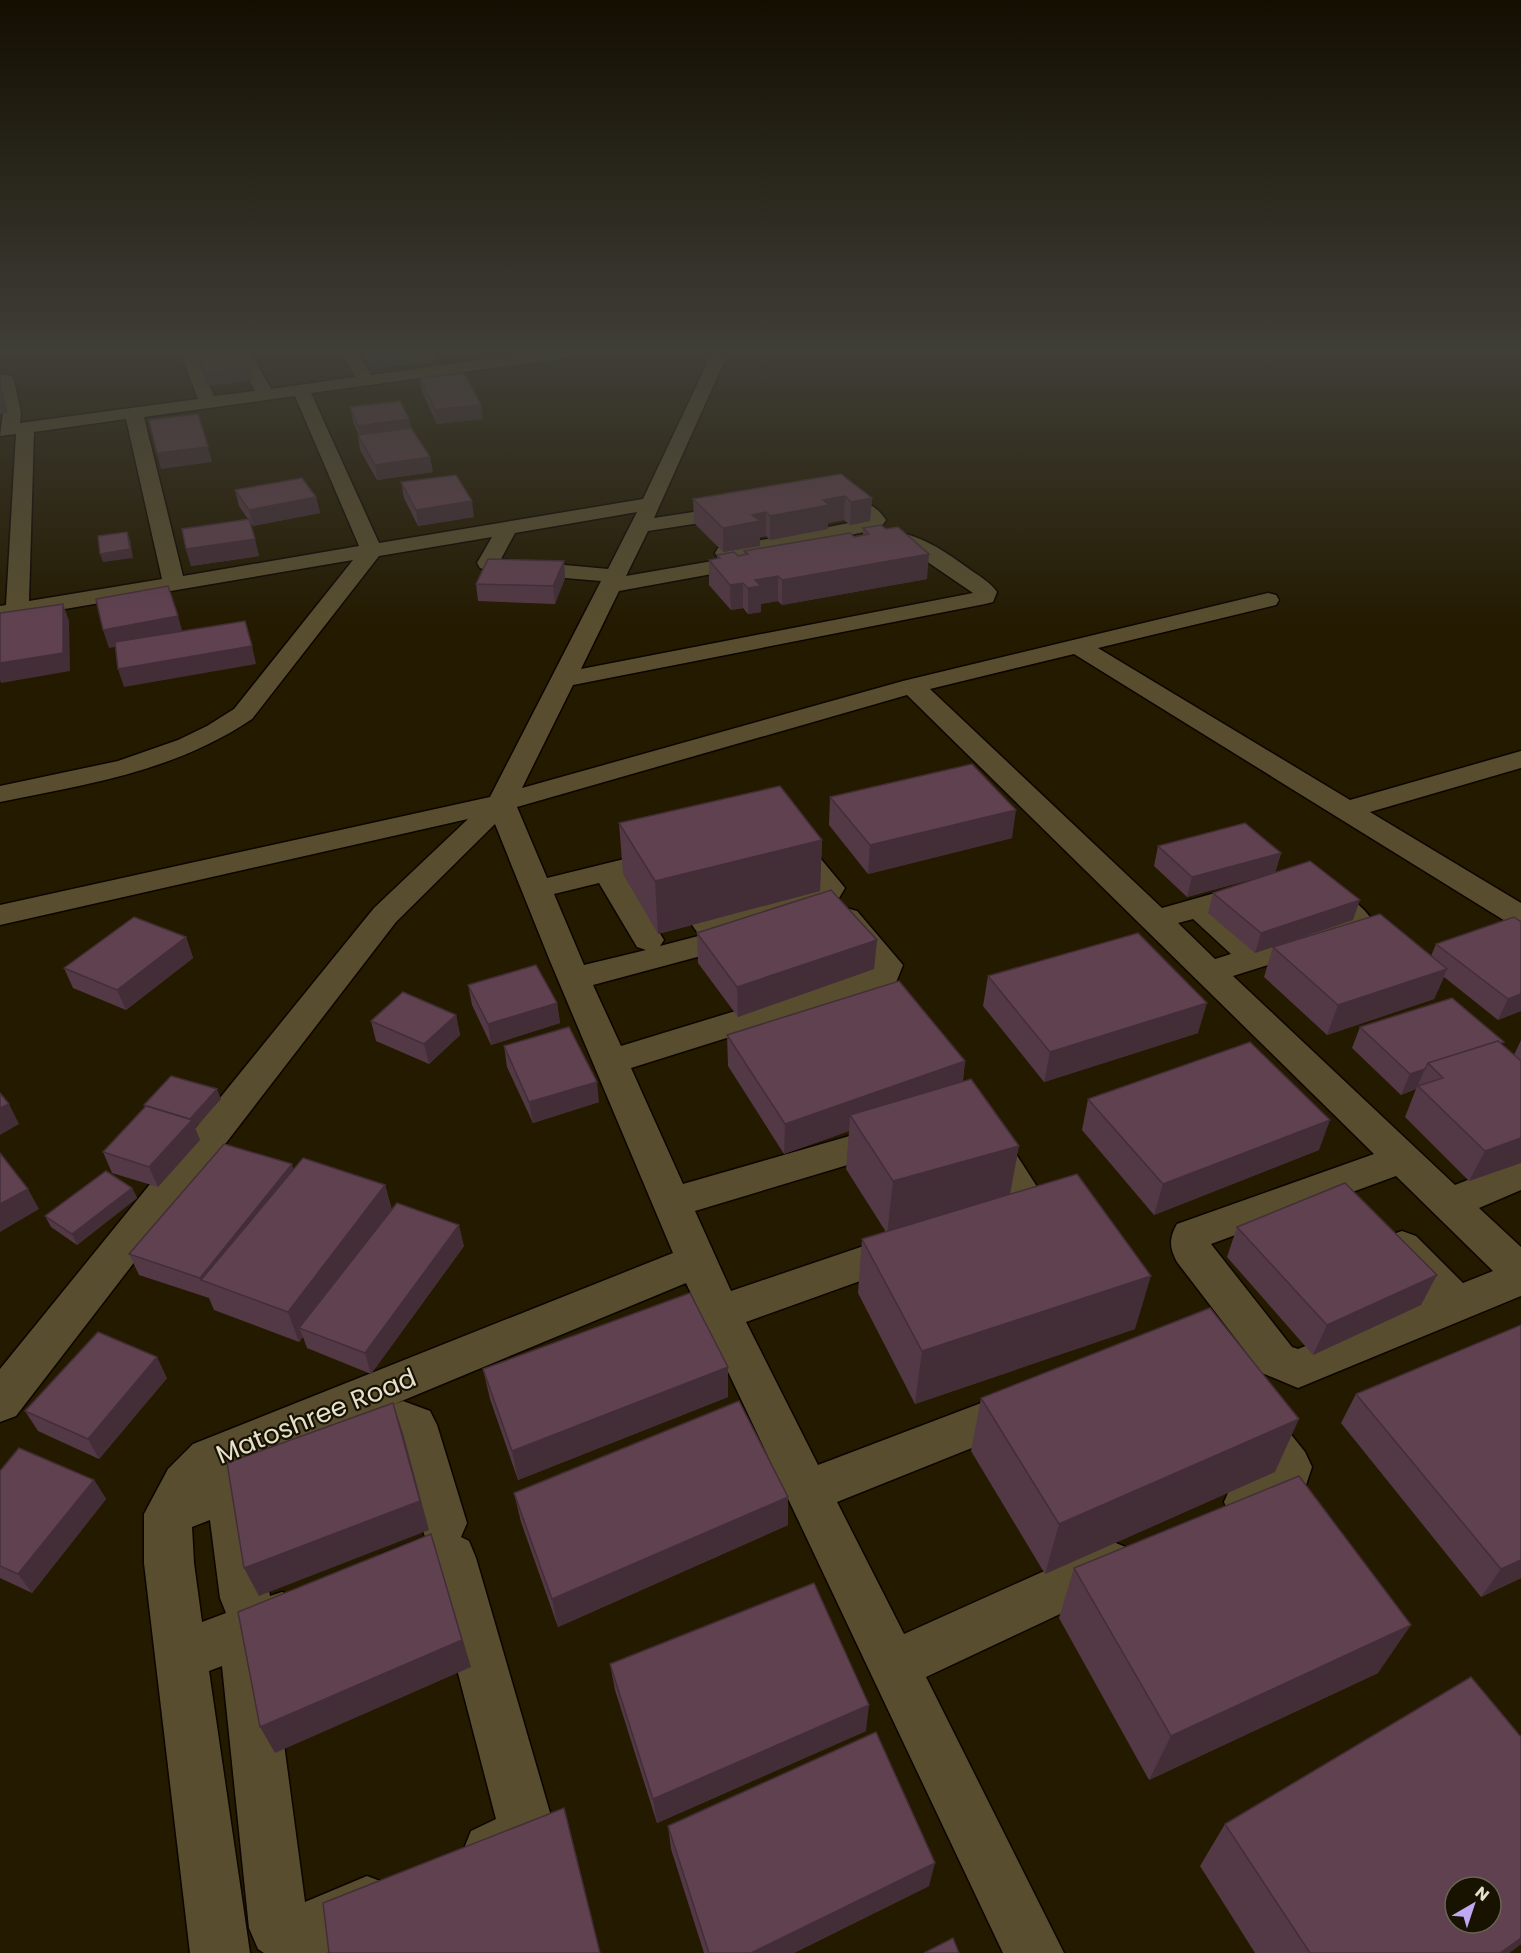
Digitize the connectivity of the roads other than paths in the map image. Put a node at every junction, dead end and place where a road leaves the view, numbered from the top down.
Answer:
1 (12, 444) edge
2 (141, 444) edge
3 (325, 444) edge
4 (679, 444) edge
5 (846, 495) edge
6 (651, 504) junction
7 (762, 507) edge
8 (640, 526) junction
9 (503, 535) junction
10 (540, 537) dead end
11 (372, 551) junction
12 (614, 578) junction
13 (174, 584) junction
14 (1268, 600) dead end
15 (8, 612) edge
16 (1078, 646) junction
17 (562, 680) junction
18 (912, 686) junction
19 (1521, 759) edge
20 (0, 794) edge
21 (501, 803) junction
22 (1346, 810) junction
23 (763, 834) edge
24 (696, 850) edge
25 (607, 872) junction
26 (538, 889) junction
27 (1198, 908) junction
28 (0, 915) edge
29 (1521, 917) edge
30 (1155, 920) junction
31 (648, 940) junction
32 (1255, 959) junction
33 (571, 970) junction
34 (1209, 972) junction
35 (610, 1062) junction
36 (1402, 1159) junction
37 (1521, 1174) edge
38 (671, 1203) junction
39 (1360, 1203) junction
40 (1449, 1204) junction
41 (696, 1261) junction
42 (1521, 1273) edge
43 (1521, 1278) edge
44 (1457, 1304) junction
45 (720, 1313) junction
46 (1226, 1386) edge
47 (1051, 1397) edge
48 (0, 1402) edge
49 (230, 1490) junction
50 (807, 1491) junction
51 (168, 1514) junction
52 (1210, 1519) edge
53 (443, 1523) dead end
54 (1147, 1548) edge
55 (245, 1615) junction
56 (183, 1654) junction
57 (893, 1665) junction
58 (220, 1953) edge
59 (1034, 1953) edge

1 - 15 street
2 - 13 street
3 - 11 street
4 - 6 street
5 - 12 street
6 - 8 street
6 - 9 street
7 - 8 street
8 - 12 street
9 - 10 street
9 - 11 street
9 - 12 street
11 - 13 street
11 - 20 street
12 - 17 street
12 - 17 street
13 - 15 street
14 - 16 street
16 - 18 street
16 - 22 street
17 - 21 street
18 - 21 street
18 - 30 street
19 - 22 street
21 - 26 street
21 - 28 street
21 - 48 street
22 - 29 street
23 - 31 street
24 - 25 street
25 - 26 street
25 - 31 street
26 - 33 street
27 - 30 street
27 - 32 street
27 - 32 street
30 - 34 street
31 - 33 street
32 - 34 street
33 - 35 street
33 - 35 street
34 - 36 street
35 - 38 street
36 - 39 street
36 - 40 street
37 - 40 street
38 - 41 street
38 - 45 street
39 - 44 street
39 - 44 street
40 - 42 street
41 - 45 street
41 - 51 street, Matoshree Road
43 - 44 street
45 - 50 street
46 - 52 street
47 - 50 street
49 - 51 street
49 - 53 street
49 - 55 street
50 - 57 street
51 - 56 street
54 - 57 street
55 - 55 street
55 - 56 street
56 - 58 street
57 - 59 street

